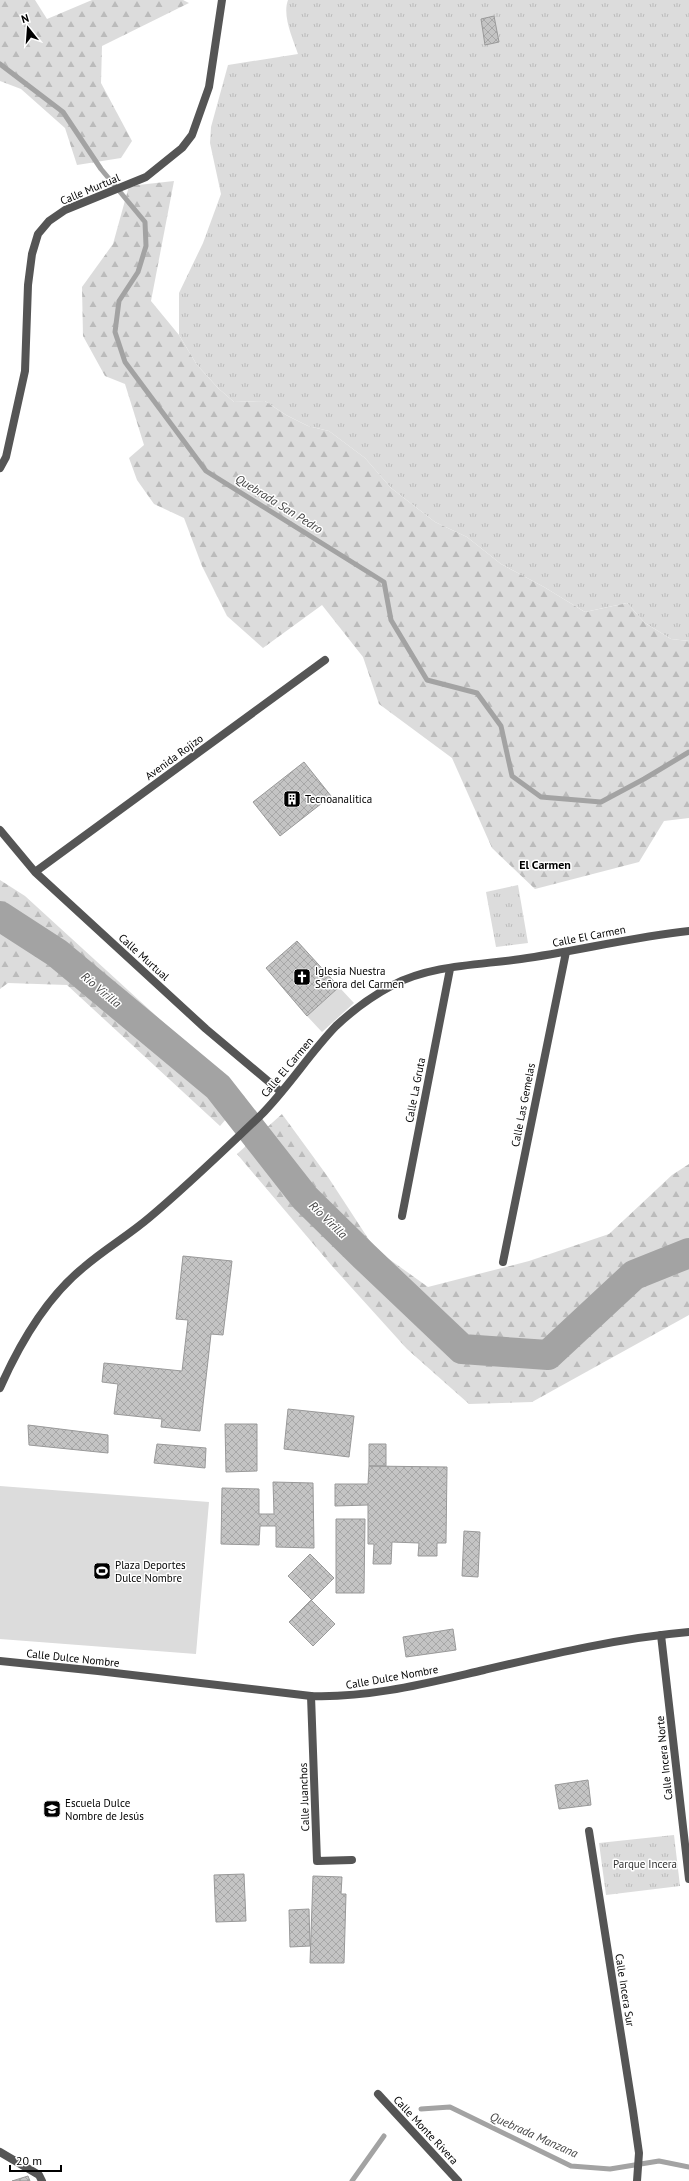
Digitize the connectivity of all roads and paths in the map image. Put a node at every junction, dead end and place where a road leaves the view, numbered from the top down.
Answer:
1 (222, 0) edge
2 (0, 468) edge
3 (325, 660) dead end
4 (0, 830) edge
5 (35, 872) junction
6 (689, 931) edge
7 (566, 952) junction
8 (450, 969) junction
9 (281, 1092) junction
10 (402, 1216) dead end
11 (503, 1262) dead end
12 (0, 1388) edge
13 (689, 1632) edge
14 (661, 1634) junction
15 (0, 1661) edge
16 (311, 1696) junction
17 (588, 1831) dead end
18 (352, 1860) dead end
19 (689, 1879) edge
20 (378, 2094) dead end
21 (0, 2152) edge
22 (42, 2181) edge
23 (458, 2181) edge
24 (637, 2181) edge

1 - 2 street, Calle Murtual
3 - 5 street, Avenida Rojizo
4 - 5 street, Calle Murtual
5 - 9 street, Calle Murtual
6 - 7 street, Calle El Carmen
7 - 8 street, Calle El Carmen
7 - 11 street, Calle Las Gemelas
8 - 9 street, Calle El Carmen
8 - 10 street, Calle La Gruta
9 - 12 street, Calle El Carmen
13 - 14 street, Calle Dulce Nombre
14 - 16 street, Calle Dulce Nombre
14 - 19 street, Calle Incera Norte
15 - 16 street, Calle Dulce Nombre
16 - 18 street, Calle Juanchos
17 - 24 street, Calle Incera Sur
20 - 23 street, Calle Monte Rivera
21 - 22 street

